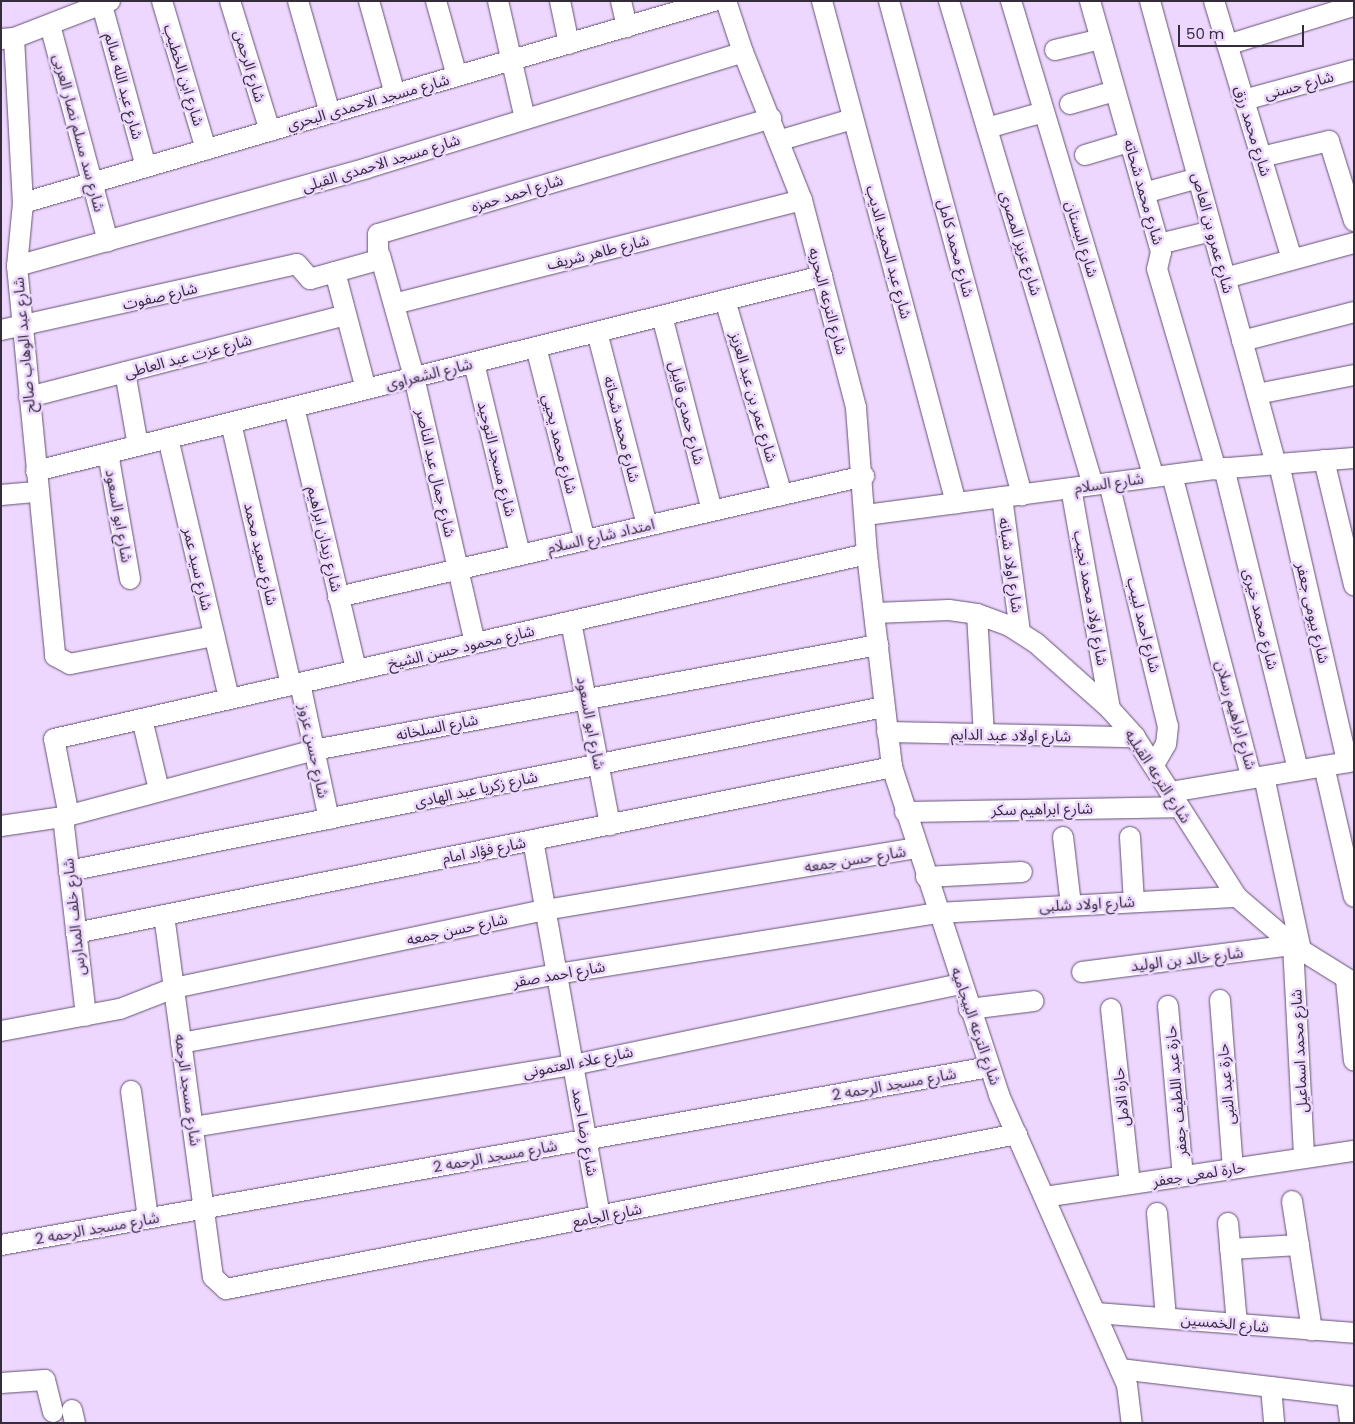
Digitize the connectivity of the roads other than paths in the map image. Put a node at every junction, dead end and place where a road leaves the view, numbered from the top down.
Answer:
1 (162, 1) edge
2 (230, 1) edge
3 (298, 1) edge
4 (369, 1) edge
5 (436, 1) edge
6 (498, 1) edge
7 (560, 1) edge
8 (622, 1) edge
9 (714, 1) edge
10 (726, 1) edge
11 (822, 1) edge
12 (889, 1) edge
13 (949, 1) edge
14 (1011, 1) edge
15 (1090, 1) edge
16 (1150, 1) edge
17 (1214, 1) edge
18 (1352, 1) edge
19 (106, 3) edge
20 (1353, 7) edge
21 (50, 25) junction
22 (627, 27) junction
23 (8, 39) edge
24 (1100, 39) junction
25 (569, 44) junction
26 (1228, 45) junction
27 (1055, 50) dead end
28 (743, 52) junction
29 (512, 60) junction
30 (8, 67) edge
31 (1354, 70) edge
32 (457, 76) junction
33 (1115, 91) junction
34 (395, 94) junction
35 (1244, 100) junction
36 (1070, 104) dead end
37 (9, 108) edge
38 (1044, 112) junction
39 (330, 113) junction
40 (771, 118) junction
41 (525, 119) junction
42 (853, 119) junction
43 (987, 128) junction
44 (270, 131) junction
45 (781, 140) junction
46 (1129, 142) junction
47 (206, 150) junction
48 (1085, 155) dead end
49 (1261, 157) junction
50 (146, 167) junction
51 (1198, 178) junction
52 (92, 183) junction
53 (1144, 192) junction
54 (802, 200) junction
55 (23, 203) junction
56 (1354, 221) edge
57 (1212, 231) junction
58 (108, 241) junction
59 (1354, 243) edge
60 (1158, 244) junction
61 (380, 255) junction
62 (1292, 260) junction
63 (12, 261) edge
64 (335, 272) junction
65 (822, 276) junction
66 (1225, 278) junction
67 (725, 300) junction
68 (394, 304) junction
69 (1354, 312) edge
70 (346, 315) junction
71 (662, 316) junction
72 (22, 328) junction
73 (1, 330) edge
74 (597, 332) junction
75 (1242, 341) junction
76 (536, 347) junction
77 (474, 362) junction
78 (125, 372) junction
79 (1354, 376) edge
80 (414, 377) junction
81 (366, 389) junction
82 (1257, 394) junction
83 (29, 397) junction
84 (294, 407) junction
85 (231, 422) junction
86 (168, 438) junction
87 (138, 446) junction
88 (108, 453) junction
89 (1354, 458) edge
90 (1324, 460) junction
91 (1278, 464) junction
92 (1220, 468) junction
93 (36, 471) junction
94 (864, 476) junction
95 (1163, 476) junction
96 (1101, 484) junction
97 (1071, 488) junction
98 (38, 492) junction
99 (1, 495) edge
100 (782, 495) junction
101 (1022, 495) junction
102 (1002, 497) junction
103 (956, 503) junction
104 (712, 511) junction
105 (866, 515) junction
106 (647, 526) junction
107 (585, 540) junction
108 (867, 554) junction
109 (520, 555) junction
110 (458, 569) junction
111 (130, 579) dead end
112 (1354, 585) edge
113 (338, 597) junction
114 (875, 613) junction
115 (977, 614) junction
116 (571, 622) junction
117 (1020, 632) junction
118 (214, 636) junction
119 (475, 643) junction
120 (878, 645) junction
121 (356, 670) junction
122 (296, 684) junction
123 (229, 699) junction
124 (587, 699) junction
125 (884, 707) junction
126 (1110, 709) junction
127 (142, 719) junction
128 (887, 732) junction
129 (984, 734) junction
130 (1136, 737) junction
131 (54, 739) joint
132 (314, 750) junction
133 (1350, 762) edge
134 (599, 764) junction
135 (1154, 764) junction
136 (1324, 766) junction
137 (892, 768) junction
138 (1298, 770) junction
139 (1260, 777) junction
140 (159, 790) junction
141 (1175, 800) junction
142 (905, 812) junction
143 (66, 817) junction
144 (329, 819) junction
145 (610, 825) junction
146 (1, 826) edge
147 (1062, 837) dead end
148 (1130, 837) dead end
149 (533, 840) junction
150 (917, 848) junction
151 (69, 871) junction
152 (1022, 872) dead end
153 (926, 877) junction
154 (1237, 897) junction
155 (1354, 897) edge
156 (1134, 902) junction
157 (1071, 905) junction
158 (545, 910) junction
159 (938, 913) junction
160 (164, 915) junction
161 (76, 932) junction
162 (1297, 948) junction
163 (1082, 972) dead end
164 (557, 974) junction
165 (1350, 981) edge
166 (961, 984) junction
167 (174, 988) junction
168 (1220, 1000) dead end
169 (1034, 1001) dead end
170 (1168, 1006) dead end
171 (969, 1009) junction
172 (1111, 1009) dead end
173 (86, 1016) junction
174 (1, 1031) edge
175 (181, 1043) junction
176 (1354, 1061) edge
177 (573, 1065) junction
178 (989, 1067) junction
179 (131, 1090) dead end
180 (193, 1126) junction
181 (1017, 1134) junction
182 (587, 1140) junction
183 (1354, 1151) edge
184 (1304, 1158) junction
185 (1233, 1168) junction
186 (1183, 1176) junction
187 (1130, 1184) junction
188 (1045, 1197) junction
189 (1292, 1201) dead end
190 (204, 1208) junction
191 (1157, 1213) dead end
192 (600, 1216) junction
193 (148, 1218) junction
194 (1228, 1223) dead end
195 (1, 1245) edge
196 (1299, 1245) junction
197 (1230, 1249) junction
198 (212, 1265) joint
199 (1096, 1313) junction
200 (1166, 1318) junction
201 (1237, 1324) junction
202 (1312, 1330) junction
203 (1354, 1333) edge
204 (1120, 1369) junction
205 (1, 1383) edge
206 (1271, 1387) junction
207 (1351, 1397) edge
208 (67, 1415) edge
209 (1132, 1423) edge
210 (1274, 1423) edge
211 (1350, 1423) edge

1 - 47 street, شارع ابن الخطيب
2 - 44 street, شارع الرحمن
3 - 39 street
4 - 34 street
5 - 32 street
6 - 29 street
7 - 25 street
8 - 22 street
9 - 22 street, شارع مسجد الاحمدى البحري
10 - 28 street, شارع الترعه البحريه
11 - 42 street, شارع عبد الحميد الديب
12 - 101 street, شارع محمد كامل
13 - 43 street, شارع عزيز المصرى
14 - 38 street, شارع البستان
15 - 24 street, شارع محمد شحاته
16 - 51 street, شارع عمرو بن العاص
17 - 26 street, شارع محمد رزق
18 - 20 street
19 - 21 street
19 - 50 street, شارع عبد الله سالم
20 - 26 street
21 - 23 street
21 - 52 street, شارع سد مسلم نصار العربى
22 - 25 street, شارع مسجد الاحمدى البحري
23 - 30 street, شارع عبد الوهاب صالح
24 - 27 street
24 - 33 street, شارع محمد شحاته
25 - 29 street, شارع مسجد الاحمدى البحري
26 - 35 street, شارع محمد رزق
28 - 40 street, شارع الترعه البحريه
28 - 41 street, شارع مسجد الاحمدى القبلى
29 - 32 street, شارع مسجد الاحمدى البحري
29 - 41 street
30 - 37 street, شارع عبد الوهاب صالح
31 - 35 street, شارع حسنى
32 - 34 street, شارع مسجد الاحمدى البحري
33 - 36 street
33 - 46 street, شارع محمد شحاته
34 - 39 street, شارع مسجد الاحمدى البحري
35 - 49 street, شارع محمد رزق
37 - 55 street, شارع عبد الوهاب صالح
38 - 43 street
38 - 95 street, شارع البستان
39 - 44 street, شارع مسجد الاحمدى البحري
40 - 45 street, شارع الترعه البحريه
40 - 61 street, شارع احمد حمزه
41 - 58 street, شارع مسجد الاحمدى القبلى
42 - 45 street
42 - 103 street, شارع عبد الحميد الديب
43 - 96 street, شارع عزيز المصرى
44 - 47 street, شارع مسجد الاحمدى البحري
45 - 54 street, شارع الترعه البحريه
46 - 48 street
46 - 53 street, شارع محمد شحاته
47 - 50 street, شارع مسجد الاحمدى البحري
49 - 56 street
49 - 62 street, شارع محمد رزق
50 - 52 street, شارع مسجد الاحمدى البحري
51 - 53 street
51 - 57 street, شارع عمرو بن العاص
52 - 55 street, شارع مسجد الاحمدى البحري
52 - 58 street, شارع سد مسلم نصار العربى
53 - 60 street, شارع محمد شحاته
54 - 65 street, شارع الترعه البحريه
54 - 68 street, شارع طاهر شريف
55 - 63 street, شارع عبد الوهاب صالح
57 - 60 street
57 - 66 street, شارع عمرو بن العاص
58 - 63 street, شارع مسجد الاحمدى القبلى
59 - 62 street
60 - 92 street, شارع محمد شحاته
61 - 64 street
61 - 68 street, شارع جمال عبد الناصر
62 - 66 street
63 - 72 street, شارع عبد الوهاب صالح
64 - 70 street
64 - 72 street, شارع صفوت
65 - 67 street, شارع الشعراوى
65 - 94 street, شارع الترعه البحريه
66 - 75 street, شارع عمرو بن العاص
67 - 71 street, شارع الشعراوى
67 - 100 street, شارع عمر بن عبد العزيز
68 - 80 street, شارع جمال عبد الناصر
69 - 75 street
70 - 78 street, شارع عزت عبد العاطى
70 - 81 street
71 - 74 street, شارع الشعراوى
71 - 104 street, شارع حمدى قابيل
72 - 73 street, شارع صفوت
72 - 83 street, شارع عبد الوهاب صالح
74 - 76 street, شارع الشعراوى
74 - 106 street, شارع محمد شحاته
75 - 82 street, شارع عمرو بن العاص
76 - 77 street, شارع الشعراوى
76 - 107 street, شارع محمد يحيي
77 - 80 street, شارع الشعراوى
77 - 109 street, شارع مسجد التوحيد
78 - 83 street, شارع عزت عبد العاطى
78 - 87 street
79 - 82 street
80 - 81 street, شارع الشعراوى
80 - 110 street, شارع جمال عبد الناصر
81 - 84 street, شارع الشعراوى
82 - 91 street, شارع عمرو بن العاص
83 - 93 street, شارع عبد الوهاب صالح
84 - 85 street, شارع الشعراوى
84 - 113 street, شارع زيدان ابراهيم
85 - 86 street, شارع الشعراوى
85 - 122 street, شارع سعيد محمد
86 - 87 street, شارع الشعراوى
86 - 118 street, شارع سيد عمر
87 - 88 street, شارع الشعراوى
88 - 93 street, شارع الشعراوى
88 - 111 street, شارع ابو السعود
89 - 90 street, شارع السلام
90 - 91 street, شارع السلام
90 - 112 street
91 - 92 street, شارع السلام
91 - 133 street, شارع بيومى جعفر
92 - 95 street, شارع السلام
92 - 138 street, شارع محمد خيرى
93 - 98 street, شارع عبد الوهاب صالح
94 - 100 street, امتداد شارع السلام
94 - 105 street, شارع الترعه البحريه
95 - 96 street, شارع السلام
95 - 139 street, شارع ابراهيم رسلان
96 - 97 street, شارع السلام
96 - 135 street, شارع احمد لبيب
97 - 101 street, شارع السلام
97 - 126 street, شارع اولاد محمد نجيب
98 - 99 street
98 - 118 street, شارع عبد الوهاب صالح
100 - 104 street, امتداد شارع السلام
101 - 102 street, شارع السلام
102 - 103 street, شارع السلام
102 - 117 street, شارع اولاد شبانه
103 - 105 street, شارع السلام
104 - 106 street, امتداد شارع السلام
105 - 108 street, شارع الترعه البحريه
106 - 107 street, امتداد شارع السلام
107 - 109 street, امتداد شارع السلام
108 - 114 street, شارع الترعه البحريه
108 - 116 street, شارع محمود حسن الشيخ
109 - 110 street, امتداد شارع السلام
110 - 113 street, امتداد شارع السلام
110 - 119 street, شارع جمال عبد الناصر
113 - 121 street, شارع زيدان ابراهيم
114 - 115 street, شارع الترعه القبليه
114 - 120 street, شارع الترعه البيجاميه
115 - 117 street, شارع الترعه القبليه
115 - 129 street
116 - 119 street, شارع محمود حسن الشيخ
116 - 124 street, شارع ابو السعود
117 - 126 street, شارع الترعه القبليه
118 - 123 street, شارع سيد عمر
119 - 121 street, شارع محمود حسن الشيخ
120 - 124 street, شارع السلخانه
120 - 125 street, شارع الترعه البيجاميه
121 - 122 street, شارع محمود حسن الشيخ
122 - 123 street, شارع محمود حسن الشيخ
122 - 132 street, شارع حسن عزوز
123 - 127 street, شارع محمود حسن الشيخ
124 - 132 street, شارع السلخانه
124 - 134 street, شارع ابو السعود
125 - 128 street, شارع الترعه البيجاميه
125 - 134 street, شارع زكريا عبد الهادى
126 - 130 street, شارع الترعه القبليه
127 - 131 street, شارع محمود حسن الشيخ
127 - 140 street
128 - 129 street, شارع اولاد عبد الدايم
128 - 137 street, شارع الترعه البيجاميه
129 - 130 street, شارع اولاد عبد الدايم
130 - 135 street, شارع الترعه القبليه
131 - 143 street, شارع خلف المدارس
132 - 140 street, شارع السلخانه
132 - 144 street, شارع حسن عزوز
133 - 136 street, شارع ابراهيم سكر
134 - 144 street, شارع زكريا عبد الهادى
134 - 145 street, شارع ابو السعود
135 - 141 street, شارع الترعه القبليه
136 - 138 street, شارع ابراهيم سكر
136 - 155 street
137 - 142 street, شارع الترعه البيجاميه
137 - 145 street, شارع فؤاد امام
138 - 139 street, شارع ابراهيم سكر
139 - 141 street, شارع ابراهيم سكر
139 - 162 street, شارع ابراهيم رسلان
140 - 143 street, شارع السلخانه
141 - 142 street, شارع ابراهيم سكر
141 - 154 street, شارع الترعه القبليه
142 - 150 street, شارع الترعه البيجاميه
143 - 146 street, شارع السلخانه
143 - 151 street, شارع خلف المدارس
144 - 151 street, شارع زكريا عبد الهادى
145 - 149 street, شارع فؤاد امام
147 - 157 street
148 - 156 street
149 - 158 street, شارع رضا احمد
149 - 160 street, شارع فؤاد امام
150 - 153 street, شارع الترعه البيجاميه
150 - 158 street, شارع حسن جمعه
151 - 161 street, شارع خلف المدارس
152 - 153 street
153 - 159 street, شارع الترعه البيجاميه
154 - 156 street, شارع اولاد شلبى
154 - 162 street, شارع الترعه القبليه
156 - 157 street, شارع اولاد شلبى
157 - 159 street, شارع اولاد شلبى
158 - 164 street, شارع رضا احمد
158 - 167 street, شارع حسن جمعه
159 - 164 street, شارع احمد صقر
159 - 166 street, شارع الترعه البيجاميه
160 - 161 street, شارع فؤاد امام
160 - 167 street, شارع مسجد الرحمه
161 - 173 street, شارع خلف المدارس
162 - 163 street, شارع خالد بن الوليد
162 - 165 street, شارع الترعه القبليه
162 - 184 street, شارع محمد اسماعيل
164 - 175 street, شارع احمد صقر
164 - 177 street, شارع رضا احمد
165 - 176 street
166 - 171 street, شارع الترعه البيجاميه
166 - 177 street, شارع علاء العتمونى
167 - 173 street, شارع حسن جمعه
167 - 175 street, شارع مسجد الرحمه
168 - 185 street, حارة عبد النبى
169 - 171 street
170 - 186 street, حارة عبد اللطيف جعفر
171 - 178 street, شارع الترعه البيجاميه
172 - 187 street, حارة الامل
173 - 174 street, شارع حسن جمعه
175 - 180 street, شارع مسجد الرحمه
177 - 180 street, شارع علاء العتمونى
177 - 182 street, شارع رضا احمد
178 - 181 street, شارع الترعه البيجاميه
178 - 182 street, شارع مسجد الرحمه 2
179 - 193 street
180 - 190 street, شارع مسجد الرحمه
181 - 188 street, شارع الترعه البيجاميه
181 - 192 street, شارع الجامع
182 - 190 street, شارع مسجد الرحمه 2
182 - 192 street, شارع رضا احمد
183 - 184 street, حارة لمعى جعفر
184 - 185 street, حارة لمعى جعفر
185 - 186 street, حارة لمعى جعفر
186 - 187 street, حارة لمعى جعفر
187 - 188 street, حارة لمعى جعفر
188 - 199 street, شارع الترعه البيجاميه
189 - 196 street
190 - 193 street, شارع مسجد الرحمه 2
190 - 198 street, شارع مسجد الرحمه
191 - 200 street
192 - 198 street, شارع الجامع
193 - 195 street, شارع مسجد الرحمه 2
194 - 197 street
196 - 197 street
196 - 202 street
197 - 201 street
199 - 200 street, شارع الخمسين
199 - 204 street, شارع الترعه البيجاميه
200 - 201 street, شارع الخمسين
201 - 202 street, شارع الخمسين
202 - 203 street, شارع الخمسين
204 - 206 street
204 - 209 street, شارع الترعه البيجاميه
205 - 208 street
206 - 207 street
206 - 210 street
207 - 211 street

